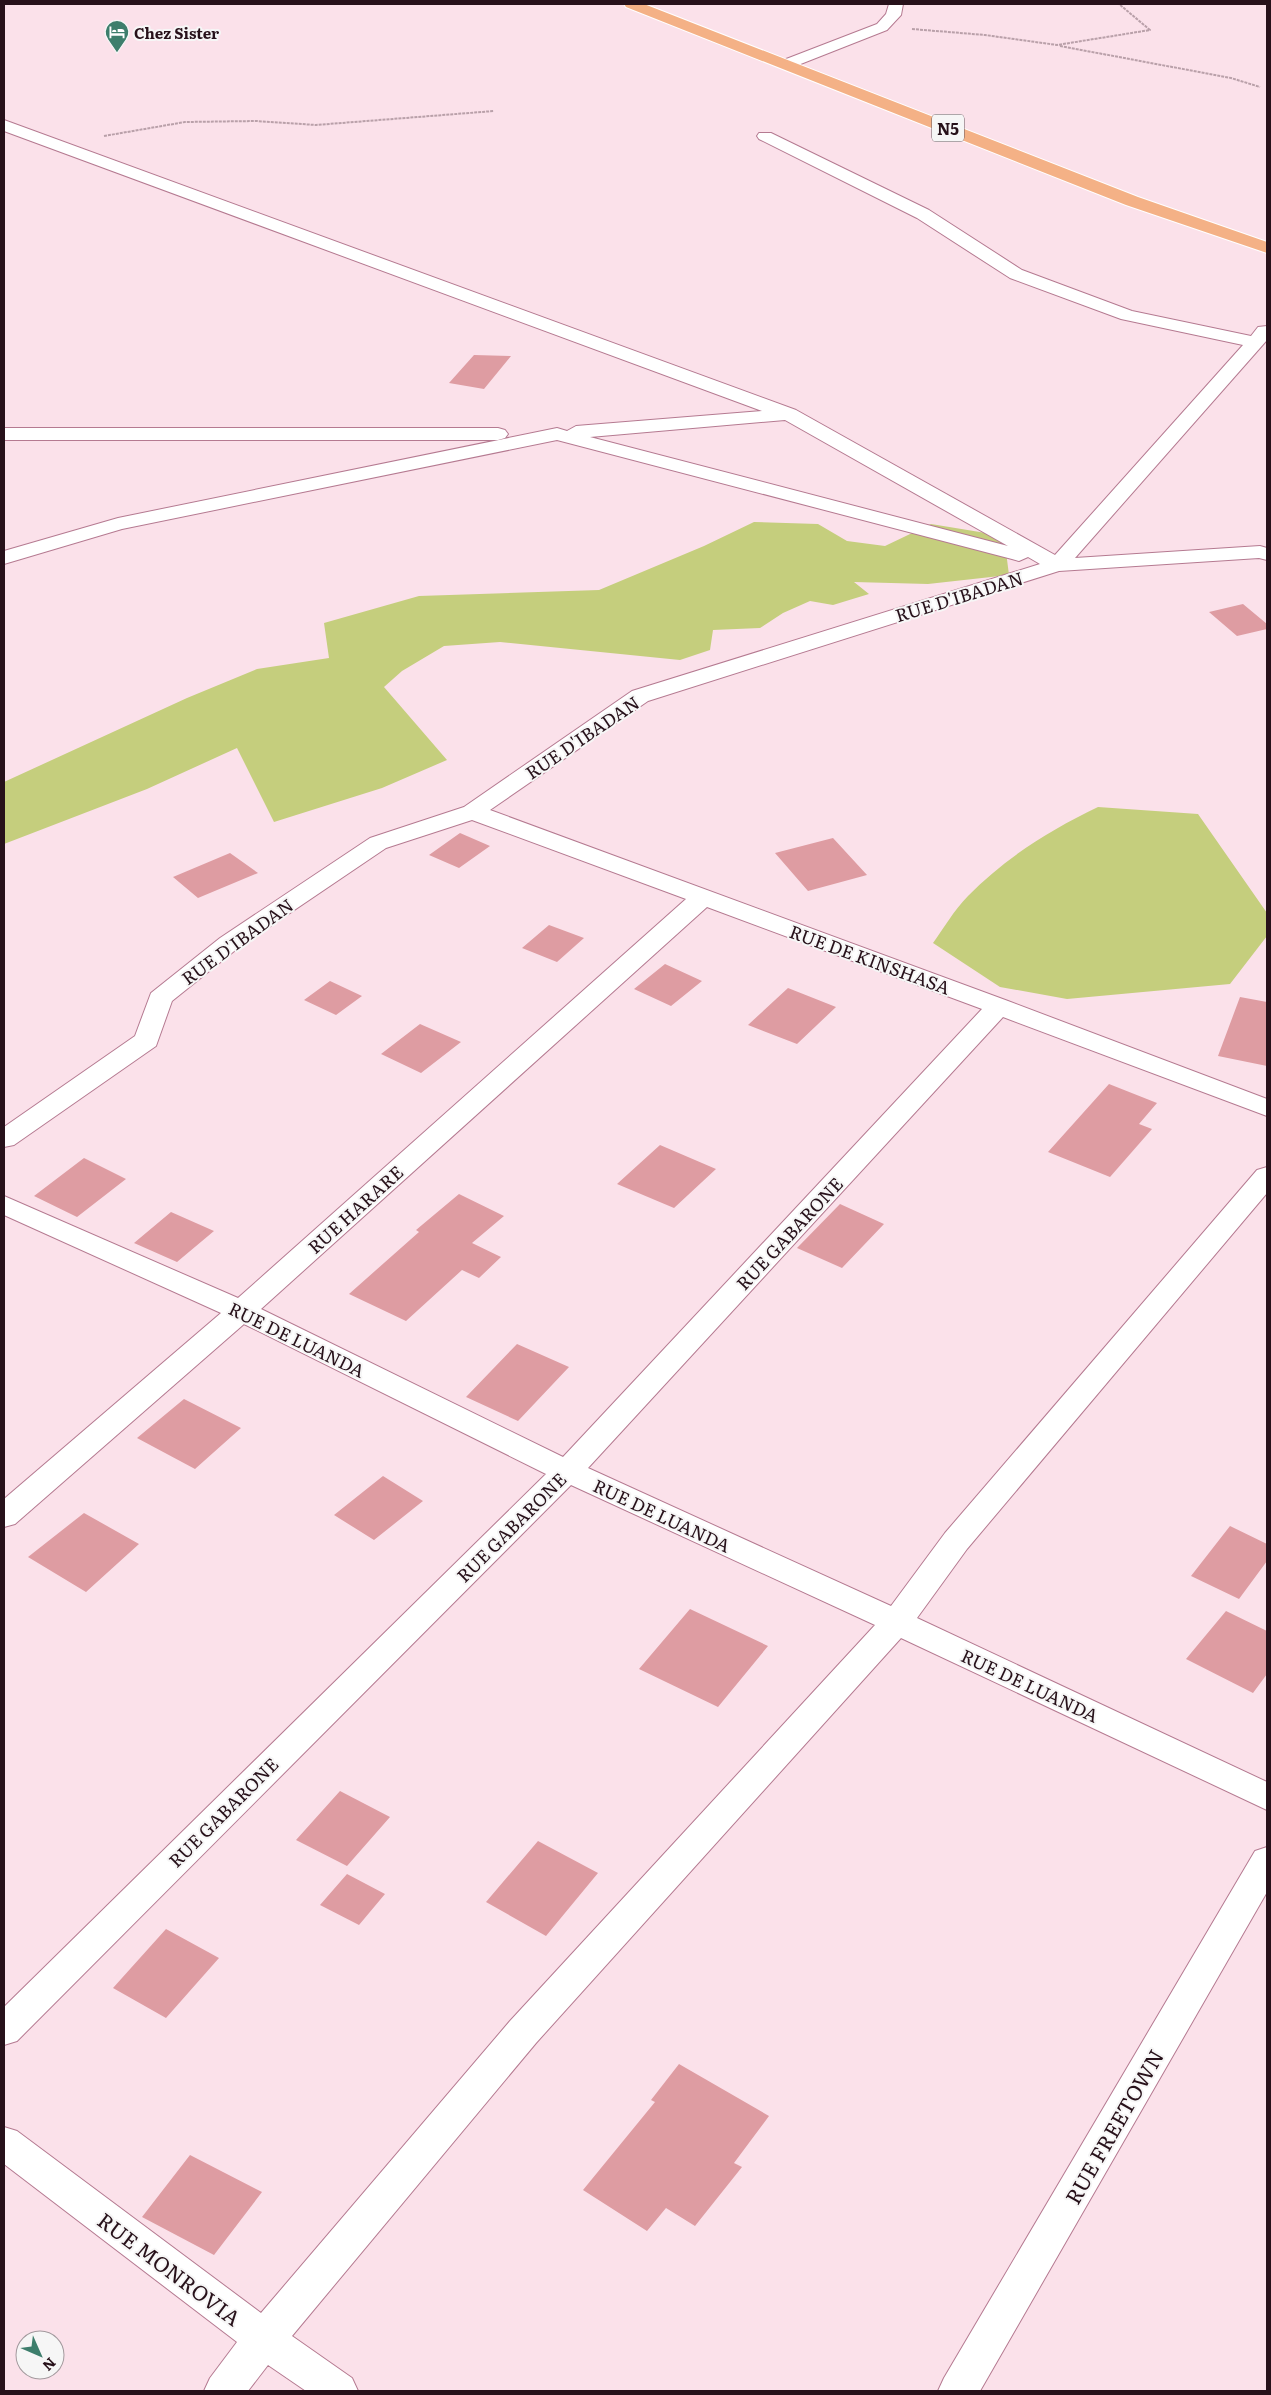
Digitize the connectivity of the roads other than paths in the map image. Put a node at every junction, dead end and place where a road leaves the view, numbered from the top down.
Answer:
1 (631, 4) edge
2 (896, 4) edge
3 (787, 64) junction
4 (4, 125) edge
5 (765, 136) dead end
6 (1267, 248) edge
7 (1261, 335) edge
8 (789, 414) junction
9 (4, 434) edge
10 (557, 434) junction
11 (1267, 554) edge
12 (4, 558) edge
13 (1057, 565) junction
14 (472, 812) junction
15 (703, 897) junction
16 (999, 1006) junction
17 (1267, 1108) edge
18 (4, 1139) edge
19 (1267, 1176) edge
20 (4, 1205) edge
21 (241, 1311) junction
22 (567, 1471) junction
23 (4, 1516) edge
24 (897, 1622) junction
25 (1267, 1796) edge
26 (1267, 1861) edge
27 (4, 2030) edge
28 (4, 2143) edge
29 (264, 2339) junction
30 (224, 2391) edge
31 (338, 2391) edge
32 (958, 2391) edge

1 - 3 highway, N5
2 - 3 street
3 - 6 highway, N5
4 - 8 street
5 - 7 street
7 - 13 street
8 - 10 street
8 - 13 street
9 - 10 street
10 - 12 street
10 - 13 street
11 - 13 street, RUE D'IBADAN
13 - 14 street, RUE D'IBADAN
14 - 15 street, RUE DE KINSHASA
14 - 18 street, RUE D'IBADAN
15 - 16 street, RUE DE KINSHASA
15 - 21 street, RUE HARARE
16 - 17 street, RUE DE KINSHASA
16 - 22 street, RUE GABARONE
19 - 24 street
20 - 21 street, RUE DE LUANDA
21 - 22 street, RUE DE LUANDA
21 - 23 street, RUE HARARE
22 - 24 street, RUE DE LUANDA
22 - 27 street, RUE GABARONE
24 - 25 street, RUE DE LUANDA
24 - 29 street
26 - 32 street, RUE FREETOWN
28 - 29 street, RUE MONROVIA
29 - 30 street
29 - 31 street, RUE MONROVIA

